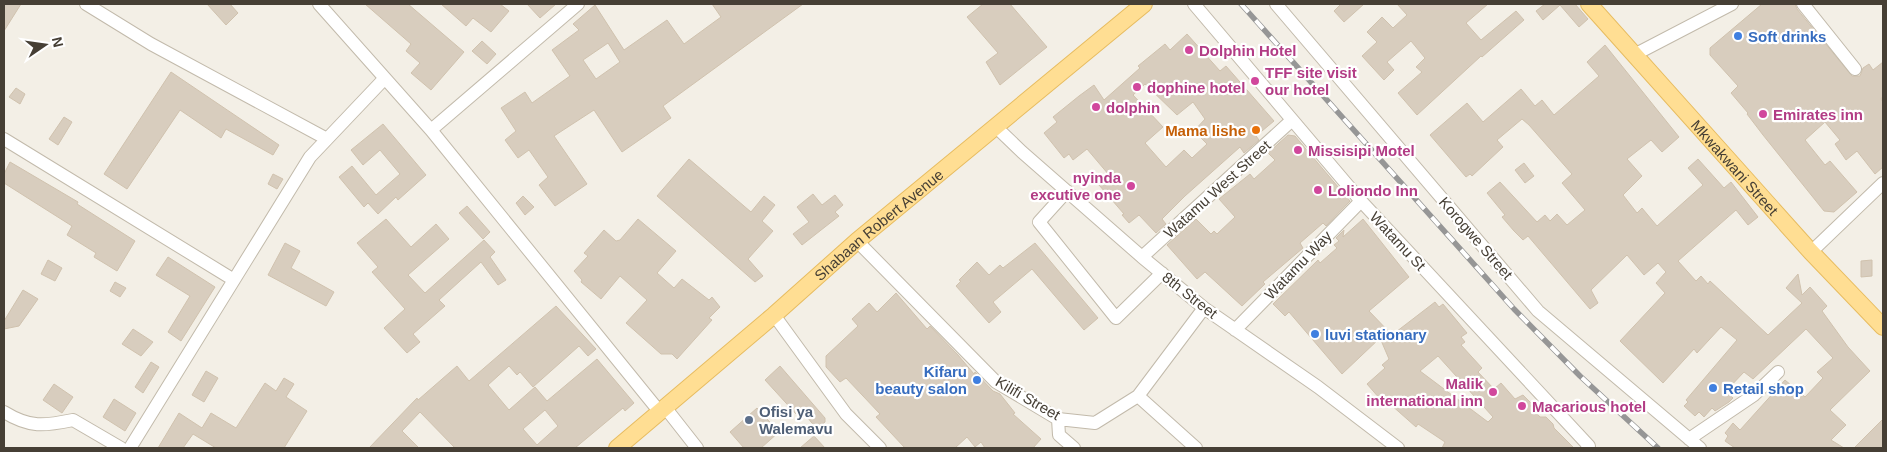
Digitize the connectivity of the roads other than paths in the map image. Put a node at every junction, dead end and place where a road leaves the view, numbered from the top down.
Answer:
1 (86, 4) edge
2 (319, 4) edge
3 (578, 4) edge
4 (1144, 4) edge
5 (1194, 4) edge
6 (1276, 4) edge
7 (1589, 4) edge
8 (1732, 4) edge
9 (1803, 4) edge
10 (1634, 55) junction
11 (1855, 70) dead end
12 (385, 78) junction
13 (1291, 121) junction
14 (995, 126) junction
15 (431, 130) junction
16 (4, 139) edge
17 (327, 139) junction
18 (1883, 183) edge
19 (1067, 191) junction
20 (1361, 201) junction
21 (857, 241) junction
22 (1812, 252) junction
23 (1142, 257) junction
24 (1162, 273) junction
25 (234, 280) junction
26 (1204, 308) junction
27 (774, 315) junction
28 (1883, 327) edge
29 (1235, 330) junction
30 (1778, 372) dead end
31 (1138, 396) junction
32 (661, 409) junction
33 (4, 412) edge
34 (1058, 419) junction
35 (1689, 439) junction
36 (120, 448) edge
37 (130, 448) edge
38 (617, 448) edge
39 (697, 448) edge
40 (880, 448) edge
41 (1074, 448) edge
42 (1196, 448) edge
43 (1398, 448) edge
44 (1587, 448) edge
45 (1700, 448) edge

1 - 17 street
2 - 12 street
3 - 15 street
4 - 14 main road, Shabaan Robert Avenue
5 - 13 street, Watamu St
6 - 35 street, Korogwe Street
7 - 10 main road, Mkwakwani Street
8 - 10 street
9 - 11 street
10 - 22 main road, Mkwakwani Street
12 - 15 street
12 - 17 street
13 - 20 street, Watamu St
13 - 23 street, Watamu West Street
14 - 19 street, 8th Street
14 - 21 main road, Shabaan Robert Avenue
15 - 32 street
16 - 25 street
17 - 25 street
18 - 22 street
19 - 23 street, 8th Street
19 - 24 street
20 - 29 street, Watamu Way
20 - 44 street, Watamu St
21 - 27 main road, Shabaan Robert Avenue
21 - 34 street, Kilifi Street
22 - 28 main road, Mkwakwani Street
23 - 24 street, 8th Street
24 - 26 street, 8th Street
25 - 37 street
26 - 29 street, 8th Street
26 - 31 street, Kilifi Street
27 - 32 main road, Shabaan Robert Avenue
27 - 40 street
29 - 43 street, 8th Street
30 - 35 street
31 - 34 street, Kilifi Street
31 - 42 street
32 - 38 main road, Shabaan Robert Avenue
32 - 39 street
33 - 36 street
34 - 41 street
35 - 45 street, Korogwe Street

